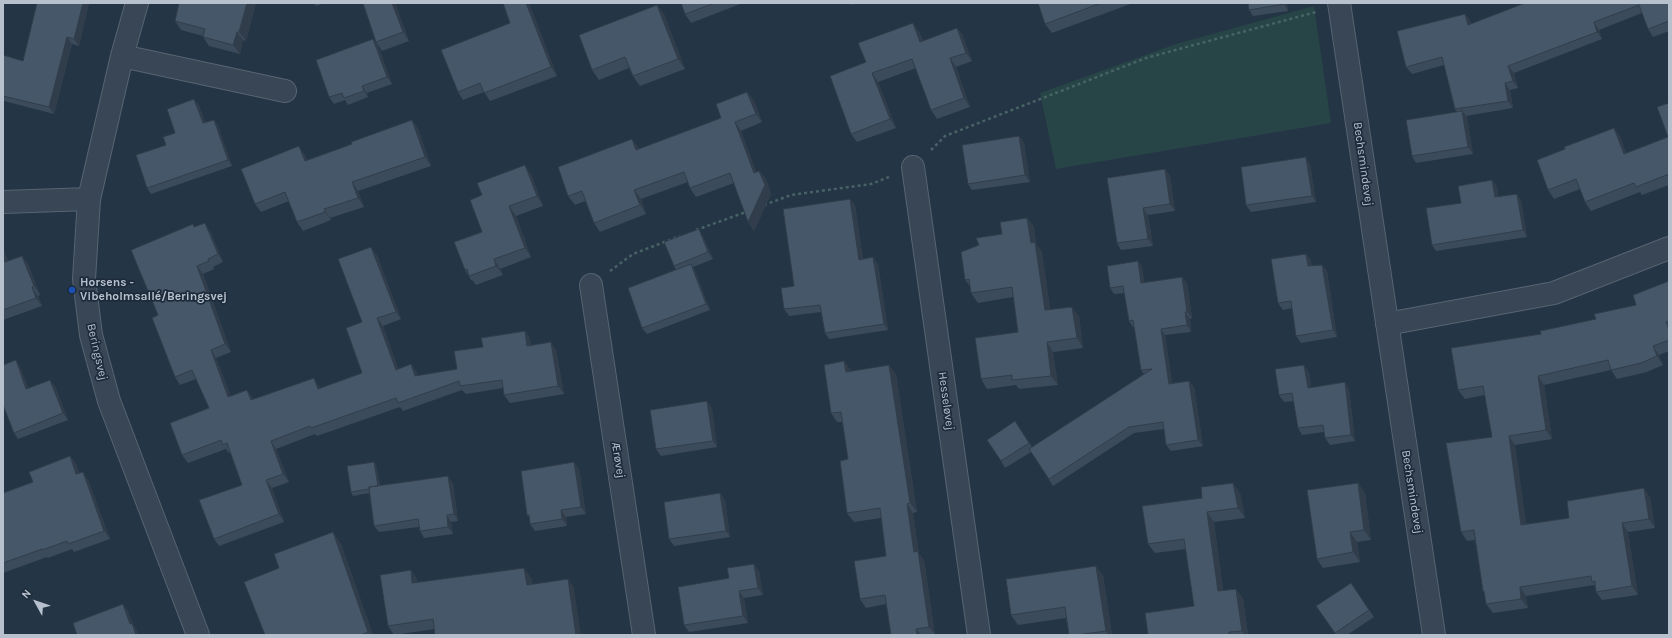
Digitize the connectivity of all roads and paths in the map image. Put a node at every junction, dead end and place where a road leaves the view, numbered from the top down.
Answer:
1 (136, 3) edge
2 (1340, 4) edge
3 (122, 56) junction
4 (285, 91) dead end
5 (913, 167) junction
6 (89, 199) junction
7 (3, 202) edge
8 (763, 206) edge
9 (748, 211) edge
10 (691, 232) edge
11 (683, 235) edge
12 (1669, 248) edge
13 (591, 285) joint
14 (1387, 324) junction
15 (198, 635) edge
16 (644, 635) edge
17 (979, 635) edge
18 (1434, 635) edge

1 - 3 street, Beringsvej
2 - 5 path
2 - 14 street, Bechsmindevej
3 - 4 street
3 - 6 street, Beringsvej
5 - 8 path
5 - 17 street, Hesseløvej
6 - 7 street
6 - 15 street, Beringsvej
9 - 10 path
11 - 13 path
12 - 14 street
13 - 16 street, Ærøvej
14 - 18 street, Bechsmindevej

